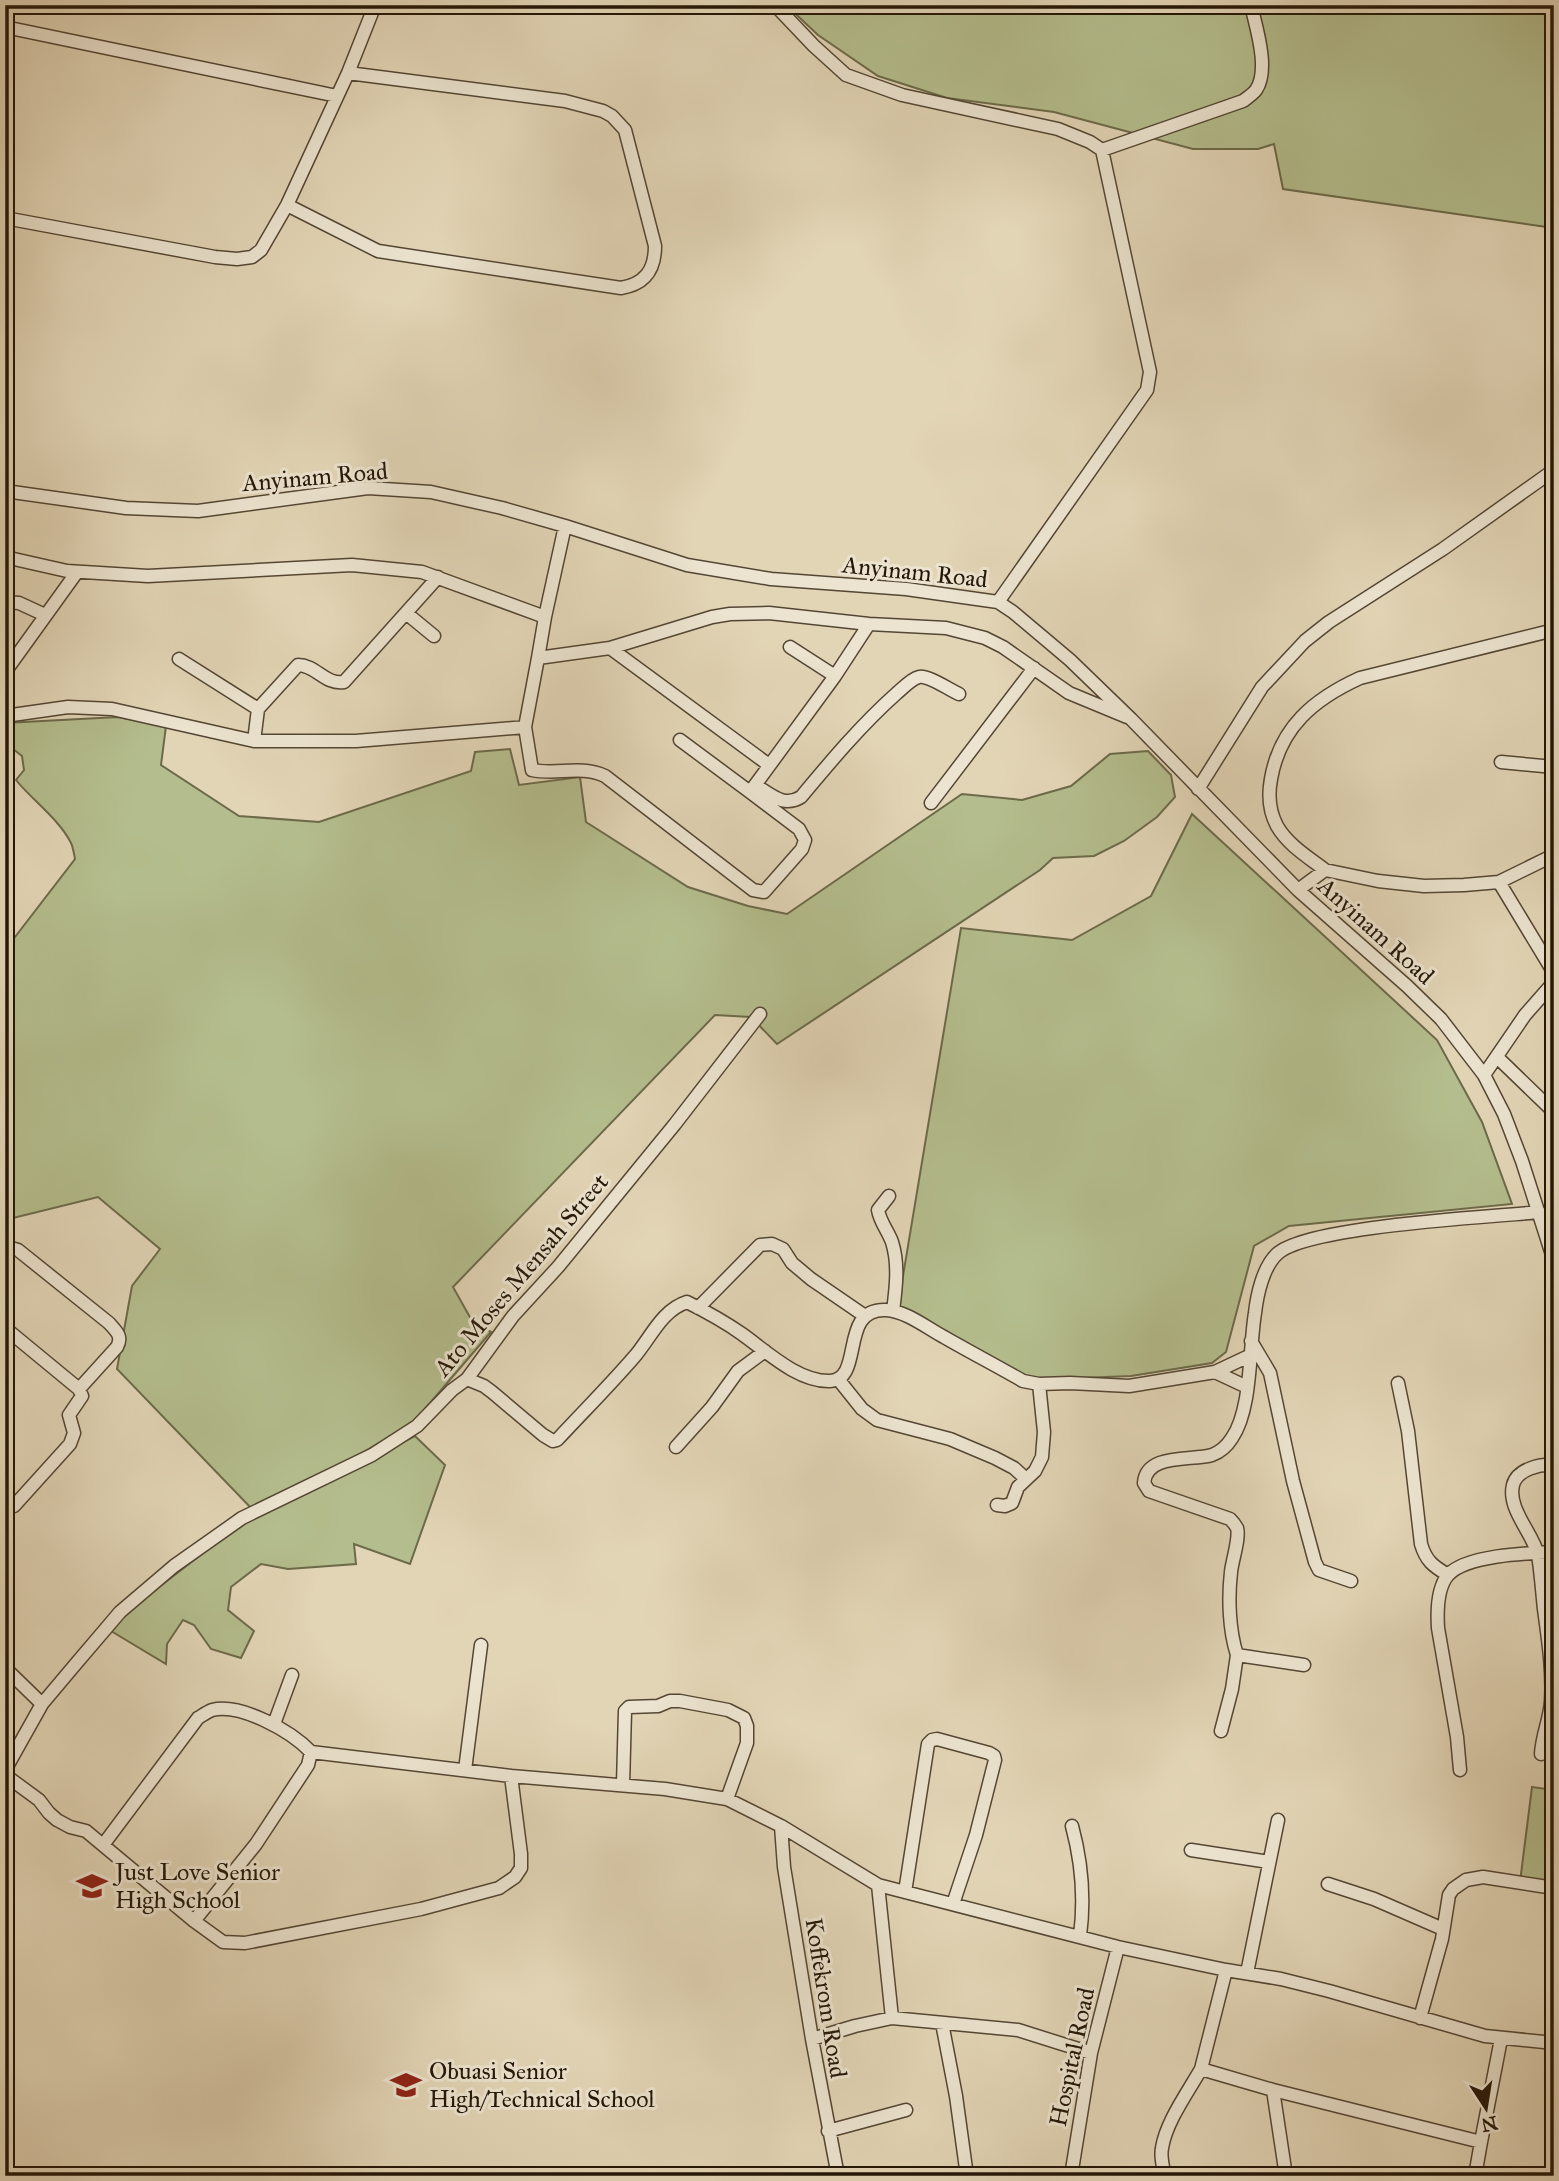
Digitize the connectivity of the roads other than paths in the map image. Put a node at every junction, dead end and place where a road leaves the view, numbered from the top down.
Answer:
1 (375, 5) edge
2 (775, 5) edge
3 (1251, 5) edge
4 (5, 27) edge
5 (348, 73) junction
6 (337, 96) junction
7 (1102, 150) junction
8 (287, 205) junction
9 (5, 218) edge
10 (1554, 470) edge
11 (5, 491) edge
12 (565, 526) junction
13 (5, 557) edge
14 (77, 572) junction
15 (438, 577) junction
16 (5, 602) edge
17 (998, 602) junction
18 (407, 613) junction
19 (45, 615) junction
20 (545, 617) junction
21 (869, 624) junction
22 (1554, 630) edge
23 (434, 636) dead end
24 (790, 647) dead end
25 (610, 648) junction
26 (538, 658) junction
27 (179, 659) dead end
28 (1034, 668) junction
29 (5, 672) edge
30 (835, 676) junction
31 (959, 694) dead end
32 (258, 709) junction
33 (5, 716) edge
34 (1131, 719) junction
35 (525, 727) junction
36 (680, 740) dead end
37 (254, 741) junction
38 (1502, 762) dead end
39 (769, 765) junction
40 (1554, 767) edge
41 (753, 788) junction
42 (1199, 789) junction
43 (931, 803) dead end
44 (1554, 855) edge
45 (1325, 870) junction
46 (1499, 882) junction
47 (1298, 890) junction
48 (1554, 973) edge
49 (1554, 982) edge
50 (760, 1014) dead end
51 (1497, 1057) junction
52 (1484, 1075) junction
53 (1554, 1112) edge
54 (889, 1196) dead end
55 (1539, 1212) junction
56 (5, 1251) edge
57 (1554, 1261) edge
58 (698, 1308) junction
59 (893, 1311) junction
60 (865, 1315) junction
61 (5, 1328) edge
62 (1251, 1341) junction
63 (765, 1352) junction
64 (1249, 1356) junction
65 (1215, 1372) junction
66 (467, 1379) junction
67 (838, 1379) junction
68 (1398, 1383) dead end
69 (1039, 1384) junction
70 (1247, 1387) junction
71 (79, 1389) junction
72 (676, 1447) dead end
73 (1554, 1465) edge
74 (1026, 1479) junction
75 (998, 1505) dead end
76 (5, 1509) edge
77 (1537, 1552) junction
78 (1554, 1552) edge
79 (1448, 1575) junction
80 (1351, 1581) dead end
81 (481, 1646) dead end
82 (1237, 1655) junction
83 (1304, 1665) dead end
84 (5, 1668) edge
85 (292, 1675) dead end
86 (42, 1704) junction
87 (274, 1724) junction
88 (1221, 1731) dead end
89 (311, 1752) junction
90 (1541, 1754) dead end
91 (465, 1770) junction
92 (1460, 1770) dead end
93 (5, 1773) edge
94 (511, 1776) junction
95 (623, 1785) junction
96 (727, 1799) junction
97 (1278, 1820) dead end
98 (781, 1826) junction
99 (1072, 1826) dead end
100 (103, 1845) junction
101 (1191, 1850) dead end
102 (1269, 1862) junction
103 (1328, 1884) dead end
104 (878, 1885) junction
105 (1554, 1888) edge
106 (905, 1892) junction
107 (953, 1905) junction
108 (194, 1921) junction
109 (1443, 1929) junction
110 (1080, 1936) junction
111 (1118, 1947) junction
112 (1226, 1970) junction
113 (1247, 1973) junction
114 (892, 2018) junction
115 (1420, 2018) junction
116 (942, 2023) junction
117 (811, 2039) junction
118 (1501, 2039) junction
119 (1554, 2043) edge
120 (1091, 2053) junction
121 (1201, 2069) junction
122 (1273, 2090) junction
123 (906, 2110) dead end
124 (828, 2131) junction
125 (1481, 2142) junction
126 (838, 2176) edge
127 (967, 2176) edge
128 (1071, 2176) edge
129 (1165, 2176) edge
130 (1286, 2176) edge
131 (1475, 2176) edge

1 - 5 street
2 - 7 street
3 - 7 street
4 - 6 street
5 - 6 street
5 - 8 street
6 - 8 street
7 - 17 street
8 - 9 street
10 - 42 street
11 - 12 street, Anyinam Road
12 - 17 street, Anyinam Road
12 - 20 street
13 - 14 street
14 - 15 street
14 - 19 street
15 - 18 street
15 - 20 street
16 - 19 street
17 - 34 street, Anyinam Road
18 - 23 street
18 - 32 street
19 - 29 street
20 - 26 street
21 - 25 street
21 - 28 street
21 - 30 street
22 - 45 street
24 - 30 street
25 - 26 street
25 - 39 street
26 - 35 street
27 - 32 street
28 - 34 street
28 - 43 street
30 - 39 street
31 - 41 street
32 - 37 street
33 - 37 street
34 - 42 street, Anyinam Road
35 - 37 street
35 - 41 street
36 - 41 street
38 - 40 street
39 - 41 street
42 - 47 street, Anyinam Road
44 - 46 street
45 - 46 street
45 - 47 street
46 - 48 street
47 - 52 street, Anyinam Road
49 - 51 street
50 - 66 street, Ato Moses Mensah Street
51 - 52 street
51 - 53 street
52 - 55 street, Anyinam Road
54 - 59 street
55 - 57 street, Anyinam Road
55 - 62 street
56 - 71 street
58 - 60 street
58 - 63 street
58 - 66 street
59 - 60 street
59 - 69 street
60 - 67 street
61 - 71 street
62 - 64 street
62 - 80 street
63 - 67 street
63 - 72 street
64 - 65 street
64 - 70 street
65 - 69 street
65 - 70 street
66 - 86 street, Ato Moses Mensah Street
67 - 74 street
68 - 79 street
69 - 74 street
70 - 82 street
71 - 76 street
73 - 77 street
74 - 75 street
77 - 78 street
77 - 79 street
77 - 90 street
79 - 92 street
81 - 91 street
82 - 83 street
82 - 88 street
84 - 86 street
85 - 87 street
86 - 93 street, Ato Moses Mensah Street
87 - 89 street
87 - 100 street
89 - 91 street
89 - 108 street
91 - 94 street
93 - 100 street
94 - 95 street
94 - 108 street
95 - 96 street
95 - 96 street
96 - 98 street
97 - 102 street
98 - 104 street
98 - 117 street, Koffekrom Road
99 - 110 street
100 - 108 street
101 - 102 street
102 - 113 street
103 - 109 street
104 - 106 street
104 - 114 street
105 - 109 street
106 - 107 street
106 - 107 street
107 - 110 street
109 - 115 street
110 - 111 street
111 - 112 street
111 - 120 street, Hospital Road
112 - 113 street
112 - 121 street
113 - 115 street
114 - 116 street
114 - 117 street
115 - 118 street
116 - 120 street
116 - 127 street
117 - 124 street, Koffekrom Road
118 - 119 street
118 - 125 street
120 - 128 street, Hospital Road
121 - 122 street
121 - 129 street
122 - 125 street
122 - 130 street
123 - 124 street
124 - 126 street, Koffekrom Road
125 - 131 street

